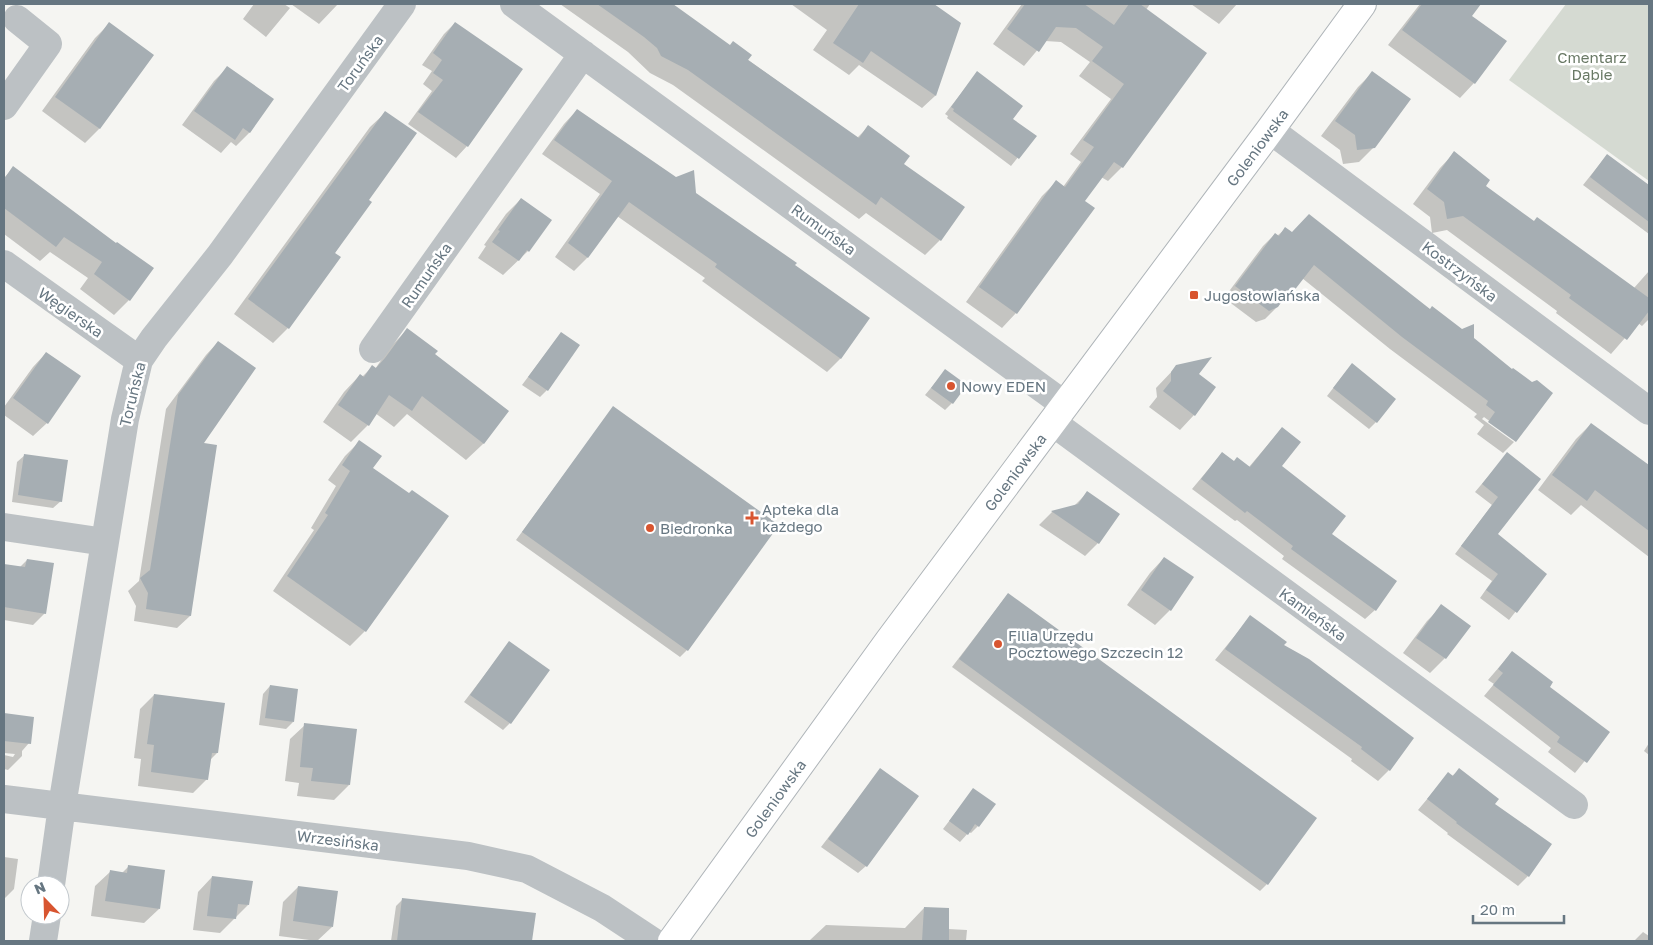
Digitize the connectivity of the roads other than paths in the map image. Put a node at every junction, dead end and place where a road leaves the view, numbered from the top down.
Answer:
1 (402, 4) edge
2 (514, 4) edge
3 (1362, 4) edge
4 (17, 20) dead end
5 (583, 54) junction
6 (4, 106) edge
7 (1270, 130) junction
8 (4, 264) edge
9 (373, 350) dead end
10 (139, 360) junction
11 (1649, 411) edge
12 (1058, 413) junction
13 (4, 527) edge
14 (105, 542) junction
15 (4, 799) edge
16 (62, 806) junction
17 (1574, 806) dead end
18 (52, 875) edge
19 (46, 925) edge
20 (44, 941) edge
21 (652, 941) edge
22 (672, 941) edge

1 - 10 street, Toruńska
2 - 5 street, Rumuńska
3 - 7 street, Goleniowska
4 - 6 street
5 - 9 street, Rumuńska
5 - 12 street, Rumuńska
7 - 11 street, Kostrzyńska
7 - 12 street, Goleniowska
8 - 10 street, Węgierska
10 - 14 street, Toruńska
12 - 17 street, Kamieńska
12 - 22 street, Goleniowska
13 - 14 street
14 - 16 street, Toruńska
15 - 16 street, Wrzesińska
16 - 18 street, Toruńska
16 - 21 street, Wrzesińska
19 - 20 street

